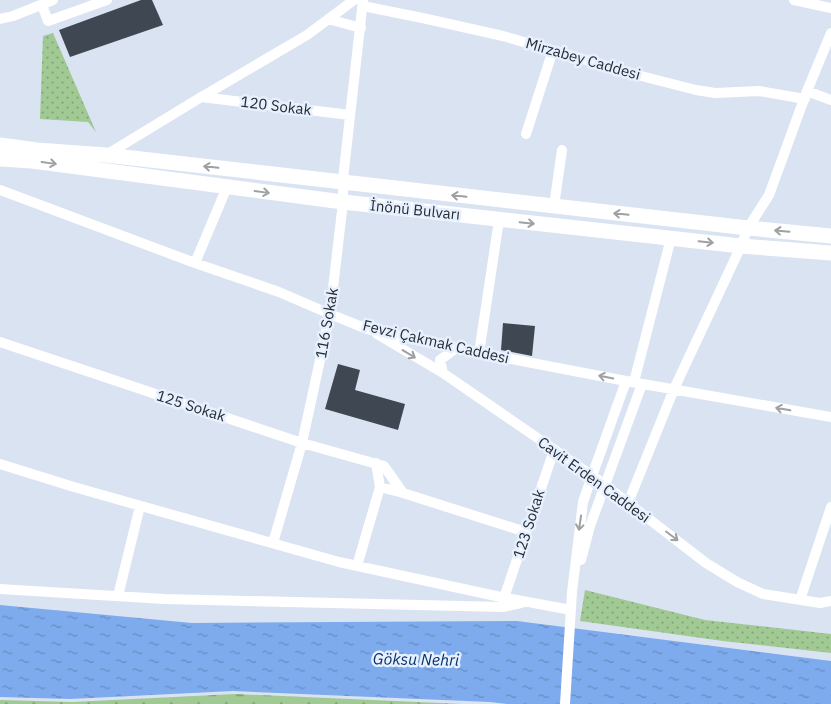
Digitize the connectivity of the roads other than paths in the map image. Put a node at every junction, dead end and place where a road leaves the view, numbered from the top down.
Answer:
1 (53, 0) edge
2 (106, 0) edge
3 (794, 0) edge
4 (360, 2) edge
5 (42, 5) junction
6 (831, 8) edge
7 (0, 19) edge
8 (328, 19) junction
9 (361, 28) junction
10 (831, 33) edge
11 (553, 50) junction
12 (806, 95) junction
13 (201, 97) junction
14 (831, 100) edge
15 (350, 115) junction
16 (526, 134) dead end
17 (0, 145) edge
18 (562, 150) dead end
19 (106, 155) junction
20 (0, 159) edge
21 (343, 182) junction
22 (227, 187) junction
23 (0, 190) edge
24 (343, 202) junction
25 (554, 206) junction
26 (499, 220) junction
27 (748, 228) junction
28 (831, 236) edge
29 (671, 238) junction
30 (741, 246) junction
31 (831, 253) edge
32 (195, 263) junction
33 (330, 314) junction
34 (367, 328) junction
35 (0, 342) edge
36 (456, 349) junction
37 (479, 353) junction
38 (442, 374) junction
39 (634, 382) junction
40 (674, 389) junction
41 (831, 417) edge
42 (302, 443) junction
43 (554, 450) junction
44 (0, 464) edge
45 (380, 464) junction
46 (592, 476) junction
47 (605, 486) junction
48 (380, 487) junction
49 (403, 493) junction
50 (628, 503) junction
51 (140, 506) junction
52 (831, 507) edge
53 (526, 532) junction
54 (273, 543) junction
55 (357, 566) junction
56 (0, 589) edge
57 (572, 592) junction
58 (118, 596) junction
59 (504, 598) junction
60 (800, 600) junction
61 (831, 601) edge
62 (527, 602) junction
63 (571, 610) junction
64 (565, 704) edge

1 - 5 street
2 - 5 street
3 - 6 street
4 - 8 street
4 - 9 street, 116 Sokak
4 - 11 street, Mirzabey Caddesi
5 - 7 street
8 - 9 street
8 - 13 street
9 - 15 street, 116 Sokak
10 - 12 street
11 - 12 street, Mirzabey Caddesi
11 - 16 street
12 - 14 street, Mirzabey Caddesi
12 - 27 street
13 - 15 street, 120 Sokak
13 - 19 street
15 - 21 street, 116 Sokak
17 - 19 main road, İnönü Bulvarı
18 - 25 street
21 -> 19 main road, İnönü Bulvarı
20 -> 22 main road, İnönü Bulvarı
21 - 24 street, 116 Sokak
25 -> 21 main road, İnönü Bulvarı
22 -> 24 main road, İnönü Bulvarı
22 - 32 street
23 - 32 street, Fevzi Çakmak Caddesi
24 - 26 main road, İnönü Bulvarı
24 - 33 street, 116 Sokak
27 -> 25 main road, İnönü Bulvarı
26 -> 29 main road, İnönü Bulvarı
26 - 37 street
28 -> 27 main road, İnönü Bulvarı
27 - 30 street
29 -> 30 main road, İnönü Bulvarı
29 - 39 street
30 - 31 main road, İnönü Bulvarı
30 - 40 street
32 - 33 street, Fevzi Çakmak Caddesi
33 - 34 street, Fevzi Çakmak Caddesi
33 - 42 street, 116 Sokak
34 - 36 street, Fevzi Çakmak Caddesi
34 -> 38 street, Cavit Erden Caddesi
35 - 42 street, 125 Sokak
36 - 37 street, Fevzi Çakmak Caddesi
36 - 38 street
39 -> 37 street, Fevzi Çakmak Caddesi
38 - 43 street, Cavit Erden Caddesi
39 - 40 street, Fevzi Çakmak Caddesi
39 - 46 street
39 - 47 street
41 -> 40 street, Fevzi Çakmak Caddesi
40 - 50 street
42 - 45 street, 125 Sokak
42 - 54 street, 116 Sokak
43 - 46 street, Cavit Erden Caddesi
43 - 53 street, 123 Sokak
44 - 51 street
45 - 48 street
45 - 49 street
46 - 47 street, Cavit Erden Caddesi
46 -> 57 street
47 - 50 street, Cavit Erden Caddesi
47 - 57 street
48 - 49 street
48 - 55 street
49 - 53 street
50 -> 60 street, Cavit Erden Caddesi
51 - 54 street
51 - 58 street
52 - 60 street
53 - 59 street, 123 Sokak
54 - 55 street
55 - 59 street
56 - 58 street
57 - 63 street
58 - 62 street
59 - 62 street
60 - 61 street, Cavit Erden Caddesi
62 - 63 street
63 - 64 street

